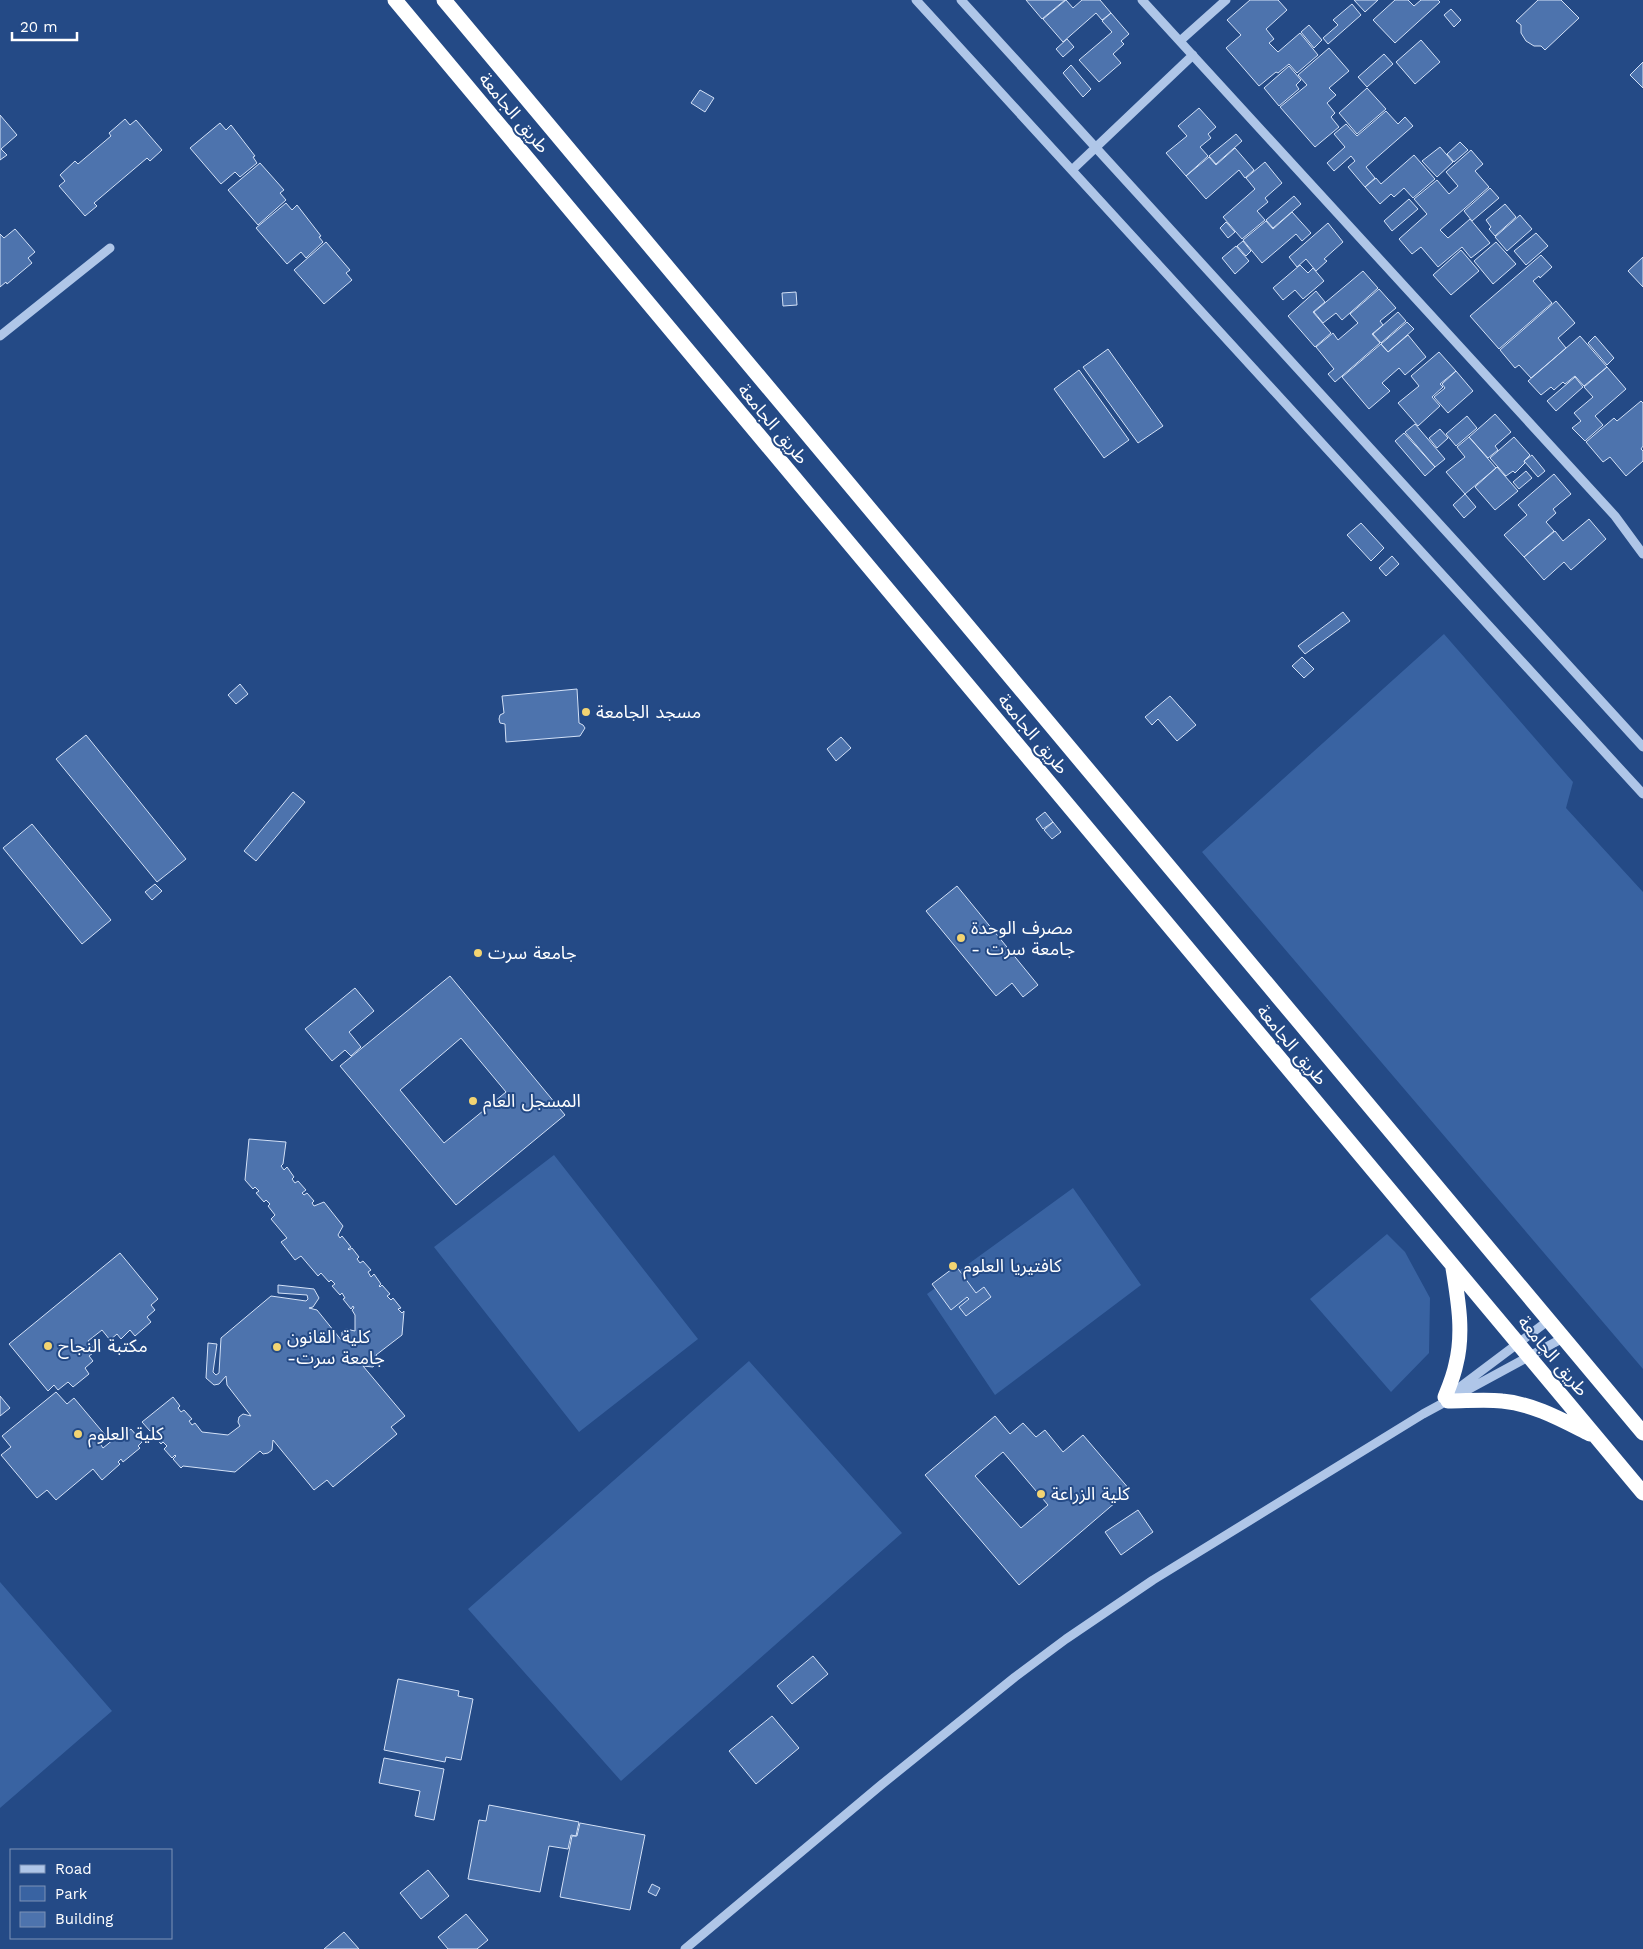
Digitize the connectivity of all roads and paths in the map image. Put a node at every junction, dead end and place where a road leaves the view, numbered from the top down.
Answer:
1 (395, 0) edge
2 (444, 0) edge
3 (916, 0) edge
4 (961, 0) edge
5 (1142, 0) edge
6 (1226, 0) edge
7 (1180, 41) junction
8 (1193, 56) junction
9 (1095, 148) junction
10 (1072, 170) junction
11 (110, 248) dead end
12 (0, 336) edge
13 (1643, 554) edge
14 (1643, 747) edge
15 (1643, 794) edge
16 (1453, 1266) junction
17 (1549, 1320) junction
18 (1563, 1338) junction
19 (1518, 1343) junction
20 (1528, 1356) junction
21 (1446, 1399) junction
22 (1643, 1433) edge
23 (1597, 1438) junction
24 (1643, 1493) edge
25 (685, 1949) edge

1 - 16 highway, طريق الجامعة
2 - 17 highway, طريق الجامعة
3 - 10 street
4 - 9 street
5 - 7 street
6 - 7 street
7 - 8 street
8 - 9 street
8 - 13 street
9 - 10 street
9 - 14 street
10 - 15 street
11 - 12 street
16 - 19 highway, طريق الجامعة
16 - 21 highway
17 - 18 highway, طريق الجامعة
17 - 19 street
18 - 20 street
18 - 22 highway, طريق الجامعة
19 - 20 highway, طريق الجامعة
19 - 21 street
20 - 21 street
20 - 23 highway, طريق الجامعة
21 - 23 highway
21 - 25 street
23 - 24 highway, طريق الجامعة

